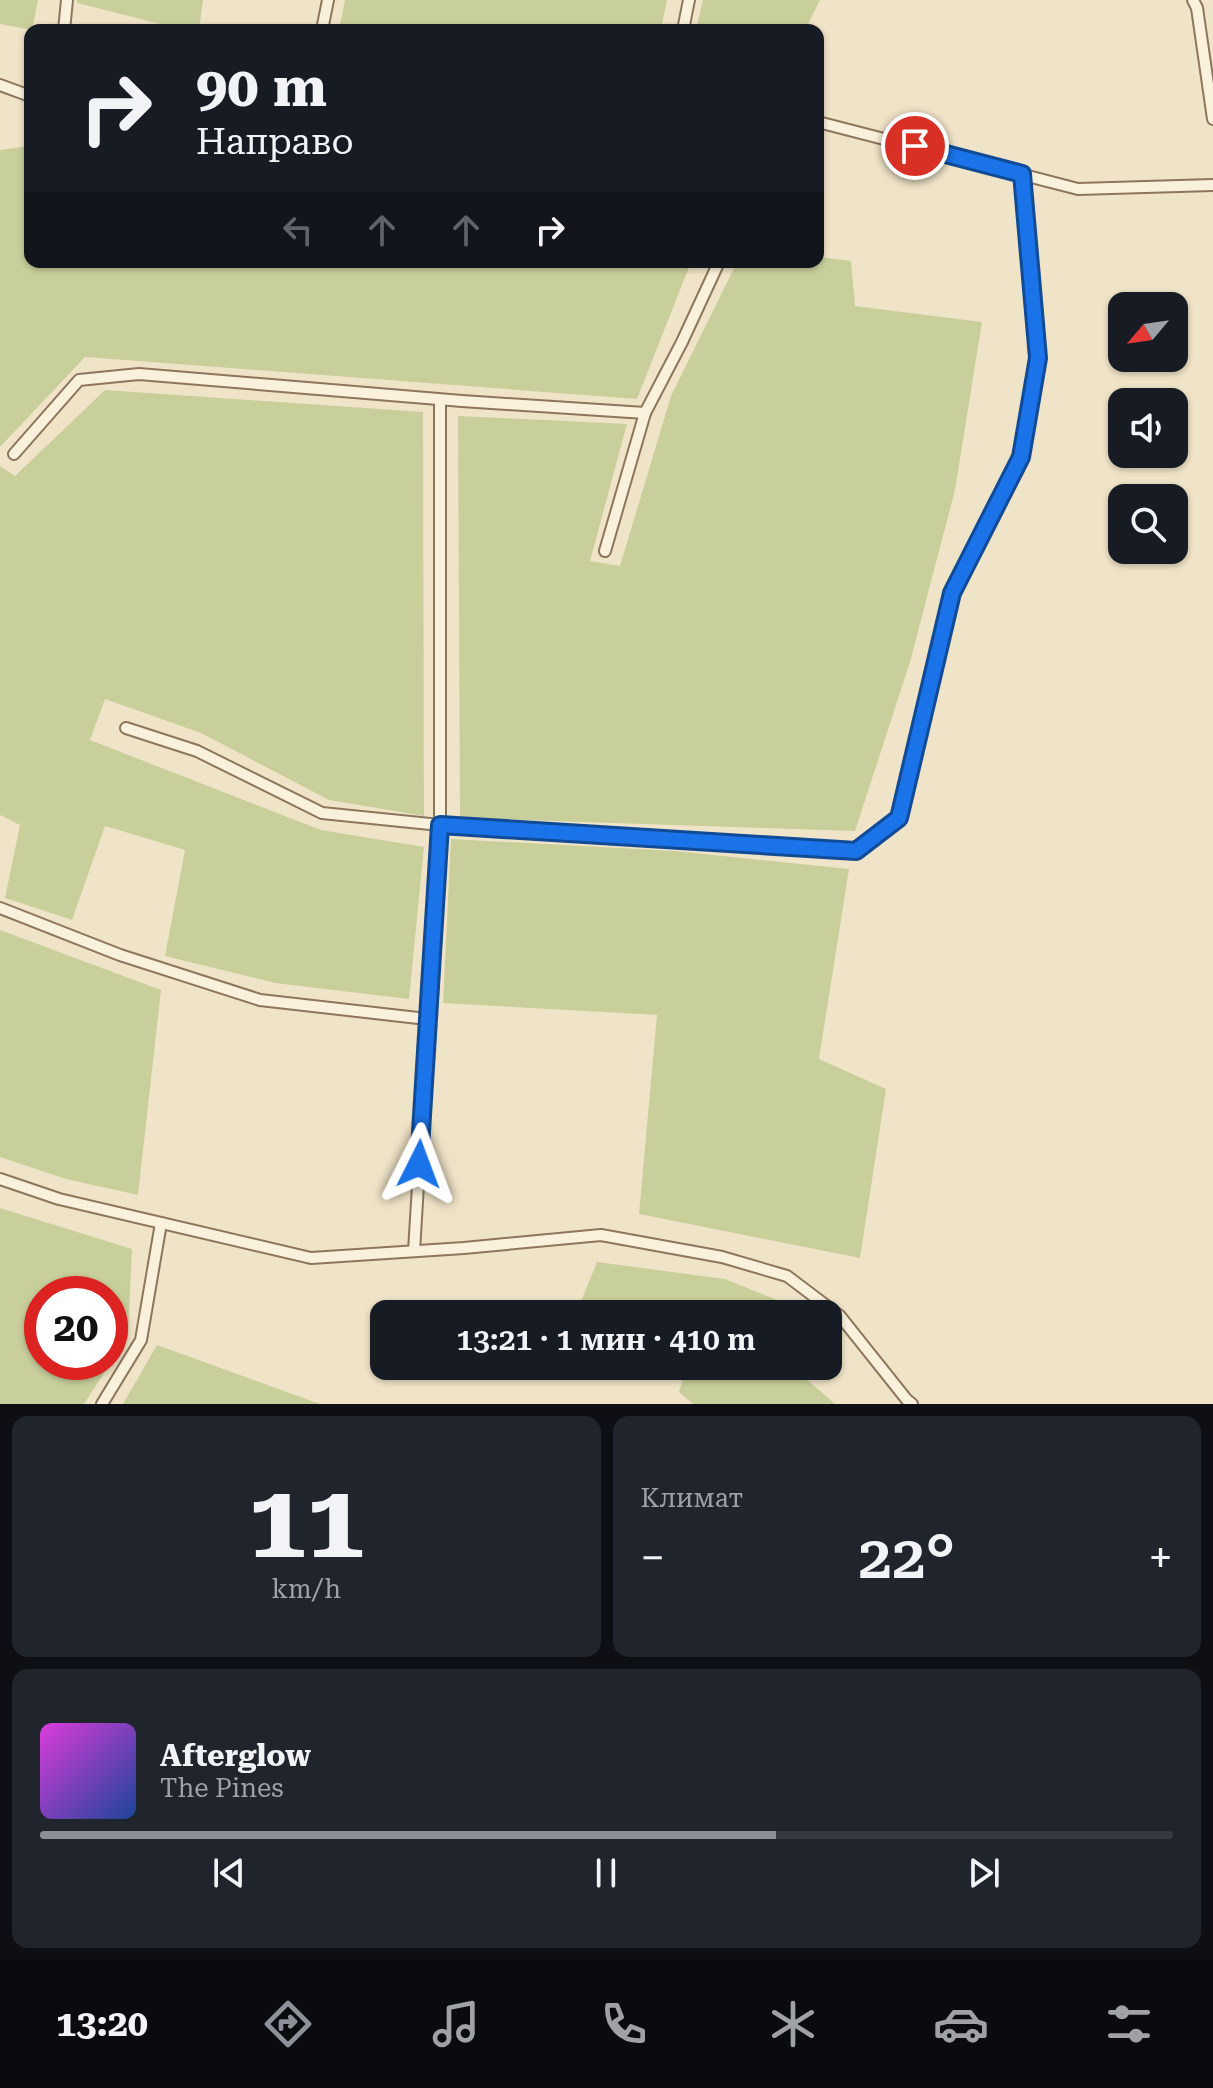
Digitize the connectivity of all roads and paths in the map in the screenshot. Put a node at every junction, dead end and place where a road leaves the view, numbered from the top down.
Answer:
1 (67, 0) edge
2 (328, 0) edge
3 (689, 0) edge
4 (1193, 0) edge
5 (65, 24) edge
6 (323, 24) edge
7 (684, 24) edge
8 (0, 85) edge
9 (24, 94) edge
10 (1213, 119) edge
11 (824, 124) edge
12 (1022, 174) junction
13 (1213, 185) edge
14 (716, 268) edge
15 (440, 400) junction
16 (645, 413) junction
17 (14, 454) dead end
18 (605, 551) dead end
19 (126, 728) dead end
20 (440, 825) junction
21 (0, 908) edge
22 (427, 1019) junction
23 (0, 1179) edge
24 (161, 1223) junction
25 (414, 1251) junction
26 (102, 1404) edge
27 (912, 1404) edge

1 - 5 lane
2 - 6 lane
3 - 7 lane
4 - 10 lane
8 - 9 lane
11 - 12 lane
12 - 13 lane
12 - 20 lane
14 - 16 lane
15 - 16 lane
15 - 17 lane
15 - 20 lane
16 - 18 lane
19 - 20 lane
20 - 22 lane
21 - 22 lane
22 - 25 lane
23 - 24 lane
24 - 25 lane
24 - 26 lane
25 - 27 lane

